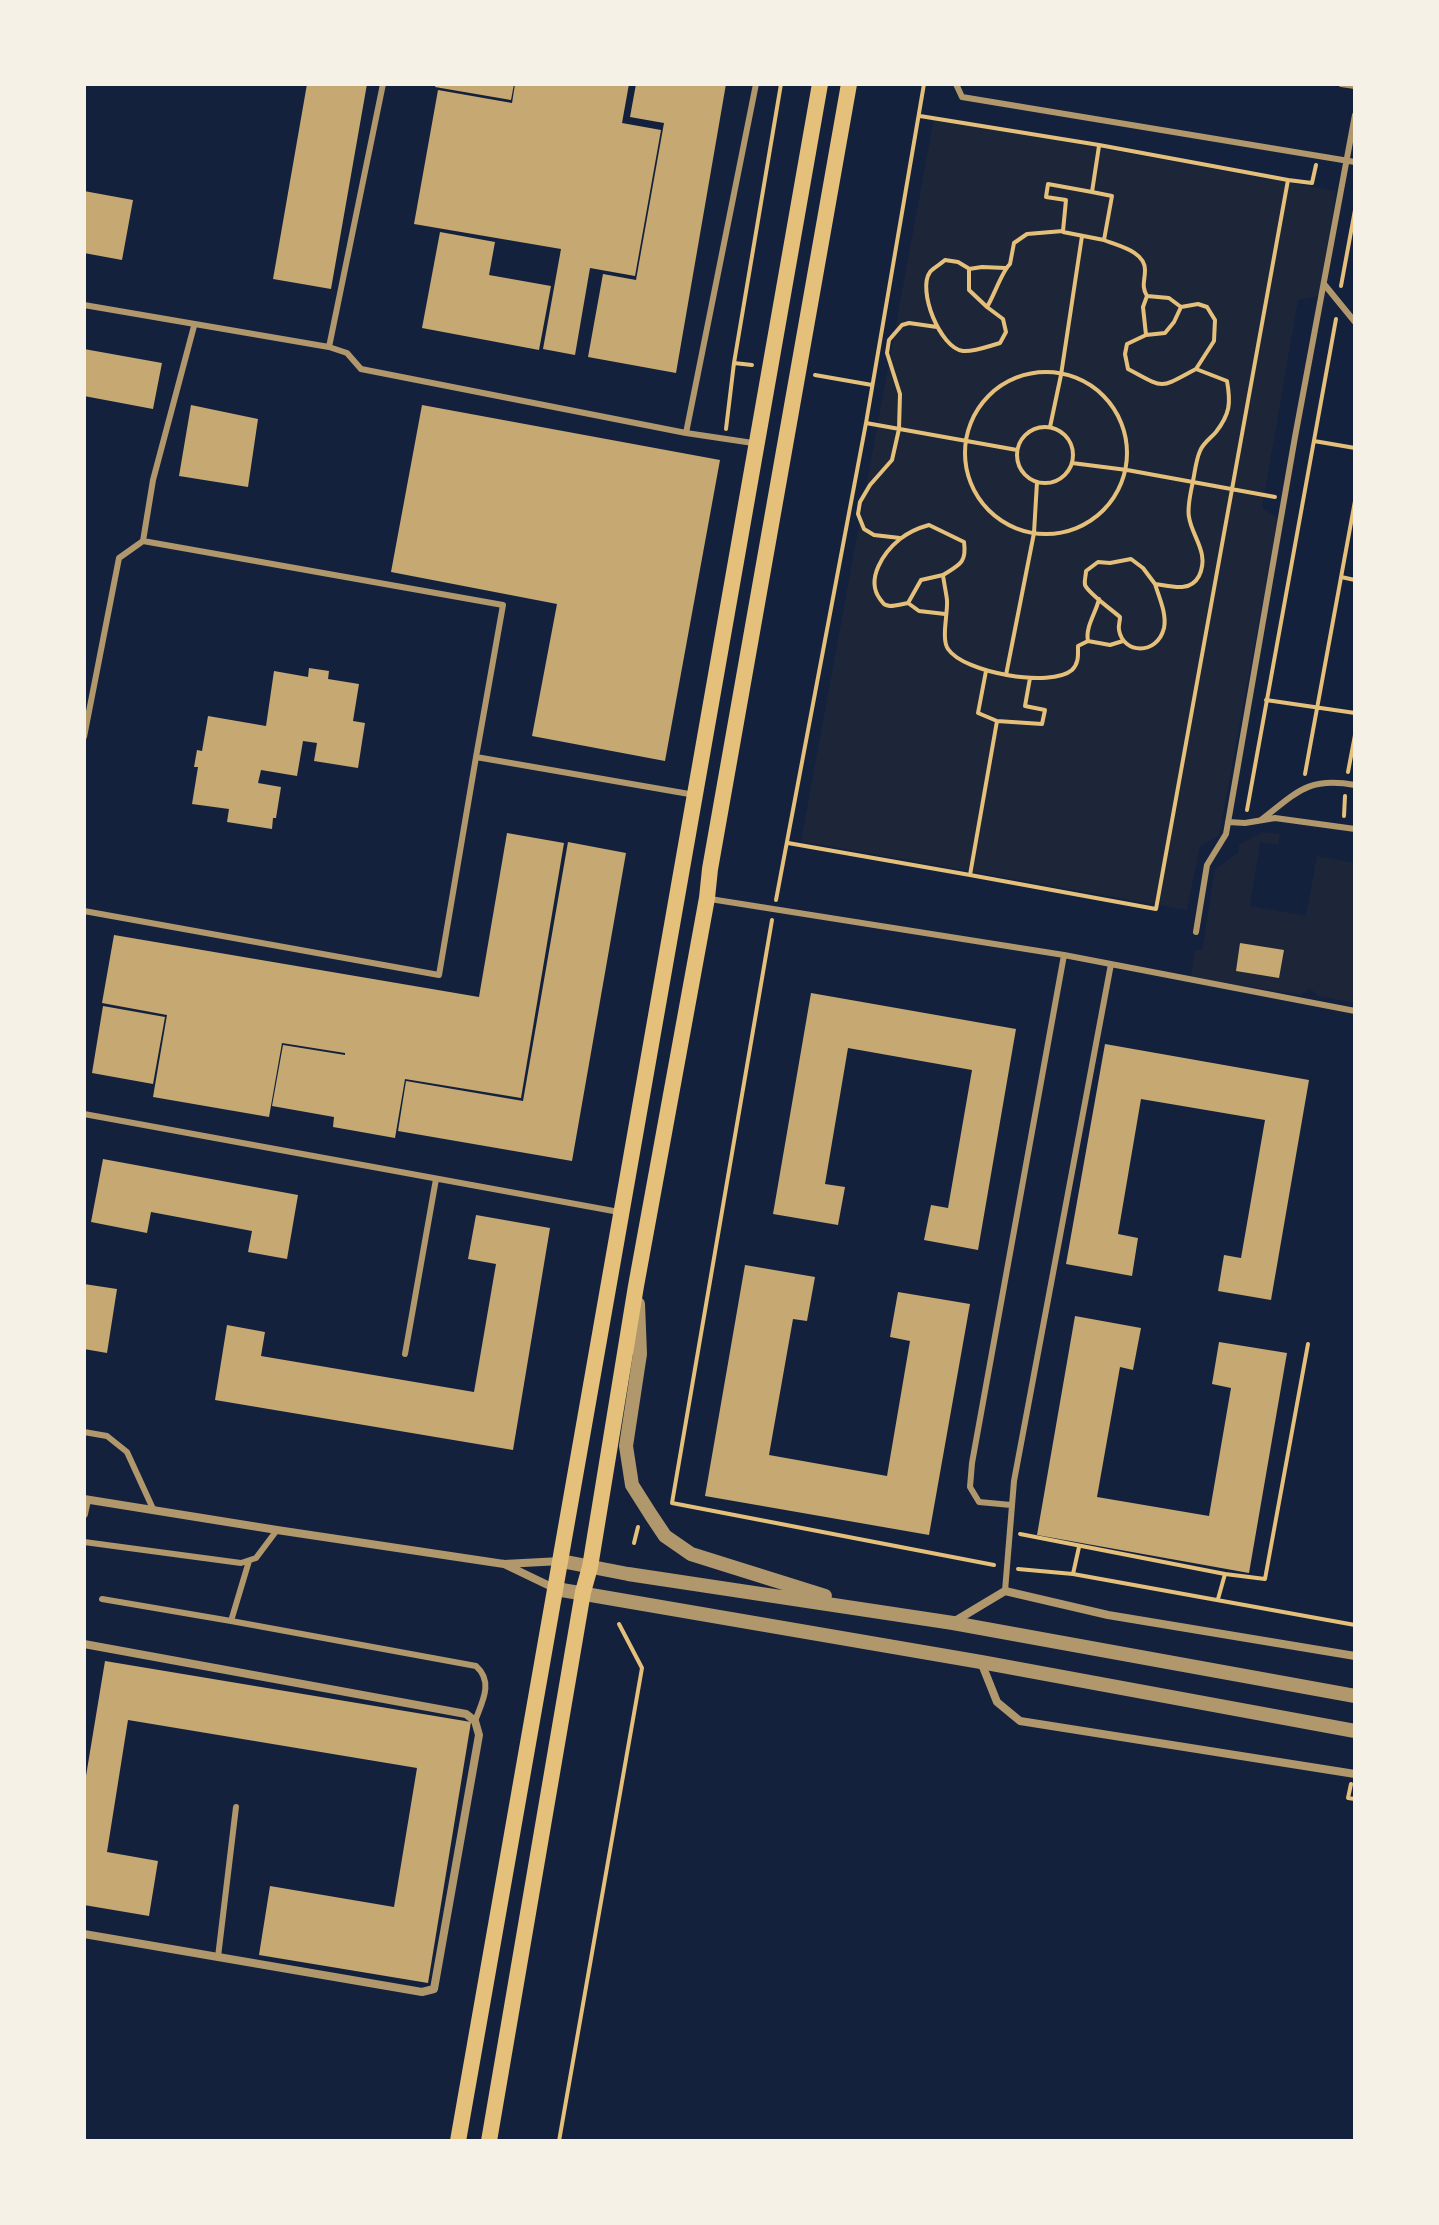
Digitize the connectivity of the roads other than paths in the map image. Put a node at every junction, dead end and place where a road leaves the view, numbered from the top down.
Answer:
1 (383, 84) edge
2 (756, 84) edge
3 (820, 84) edge
4 (849, 84) edge
5 (956, 84) edge
6 (1341, 84) edge
7 (1355, 86) edge
8 (1355, 115) edge
9 (1346, 161) junction
10 (1355, 162) edge
11 (1324, 284) junction
12 (84, 305) edge
13 (1355, 322) edge
14 (194, 326) junction
15 (329, 347) junction
16 (686, 433) junction
17 (757, 444) junction
18 (143, 541) junction
19 (87, 704) edge
20 (84, 737) edge
21 (476, 757) junction
22 (1355, 785) edge
23 (695, 795) junction
24 (1261, 820) junction
25 (1228, 822) junction
26 (1355, 829) edge
27 (707, 898) junction
28 (84, 913) edge
29 (1196, 932) dead end
30 (1064, 955) junction
31 (1111, 964) junction
32 (1355, 1011) edge
33 (84, 1114) edge
34 (436, 1179) junction
35 (622, 1213) junction
36 (636, 1286) junction
37 (405, 1354) dead end
38 (84, 1432) edge
39 (85, 1500) edge
40 (1011, 1505) junction
41 (154, 1511) junction
42 (84, 1514) edge
43 (277, 1530) junction
44 (84, 1542) edge
45 (249, 1561) junction
46 (561, 1561) junction
47 (504, 1564) junction
48 (590, 1567) junction
49 (556, 1589) junction
50 (1005, 1591) junction
51 (583, 1592) junction
52 (102, 1599) dead end
53 (898, 1616) junction
54 (231, 1621) junction
55 (953, 1623) junction
56 (84, 1644) edge
57 (1355, 1656) edge
58 (981, 1662) junction
59 (1355, 1696) edge
60 (475, 1721) junction
61 (1355, 1731) edge
62 (1353, 1777) edge
63 (236, 1807) dead end
64 (84, 1934) edge
65 (218, 1957) junction
66 (458, 2141) edge
67 (489, 2141) edge

1 - 15 lane
2 - 16 lane
3 - 17 main road
4 - 27 main road
5 - 9 lane
6 - 7 lane
8 - 9 lane
9 - 10 lane
9 - 11 lane
11 - 13 lane
11 - 25 lane
12 - 14 lane
14 - 15 lane
14 - 18 lane
15 - 16 lane
16 - 17 lane
17 - 23 main road
18 - 19 lane
18 - 21 lane
19 - 20 lane
21 - 23 lane
21 - 28 lane
22 - 24 lane
23 - 35 main road
24 - 25 lane
24 - 26 lane
25 - 29 lane
27 - 30 lane
27 - 36 main road
30 - 31 lane
30 - 40 lane
31 - 32 lane
31 - 40 lane
33 - 34 lane
34 - 35 lane
34 - 37 lane
35 - 46 main road
36 - 48 main road
36 - 53 street
38 - 41 lane
39 - 41 street
39 - 42 street
40 - 50 lane
41 - 43 street
43 - 45 lane
43 - 47 street
44 - 45 lane
45 - 54 lane
46 - 47 street
46 - 48 street
46 - 49 main road
47 - 49 street
48 - 51 main road
48 - 53 street
49 - 51 street
49 - 66 main road
50 - 55 street
50 - 57 street
51 - 58 street
51 - 67 main road
52 - 54 lane
53 - 55 street
54 - 60 lane
55 - 59 street
56 - 60 street
58 - 61 street
58 - 62 street
60 - 65 street
63 - 65 lane
64 - 65 street

